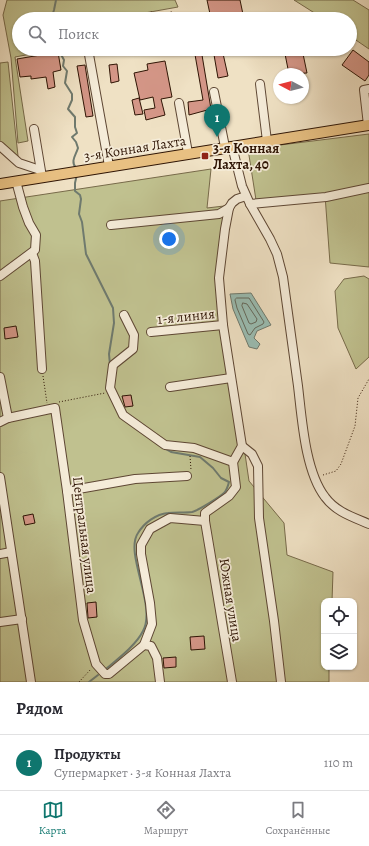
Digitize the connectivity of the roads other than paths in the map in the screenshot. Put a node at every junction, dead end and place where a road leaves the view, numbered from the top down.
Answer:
1 (89, 56) edge
2 (260, 84) dead end
3 (369, 89) edge
4 (214, 92) dead end
5 (179, 104) dead end
6 (368, 125) edge
7 (34, 129) dead end
8 (267, 141) junction
9 (0, 146) edge
10 (228, 147) junction
11 (188, 153) junction
12 (109, 166) junction
13 (41, 173) junction
14 (16, 181) junction
15 (0, 184) edge
16 (369, 188) edge
17 (248, 200) junction
18 (229, 208) junction
19 (111, 225) dead end
20 (32, 253) junction
21 (0, 276) edge
22 (124, 315) dead end
23 (223, 325) junction
24 (151, 332) dead end
25 (42, 370) road end
26 (0, 377) edge
27 (232, 378) junction
28 (170, 387) dead end
29 (8, 418) junction
30 (0, 422) edge
31 (242, 446) junction
32 (232, 462) junction
33 (187, 476) dead end
34 (0, 477) edge
35 (1, 488) edge
36 (67, 491) junction
37 (205, 521) junction
38 (369, 524) edge
39 (11, 552) junction
40 (0, 554) edge
41 (22, 619) junction
42 (0, 622) edge
43 (144, 645) junction
44 (31, 682) edge
45 (160, 682) edge
46 (232, 682) edge
47 (281, 682) edge

1 - 12 street
2 - 8 street
3 - 6 street
4 - 10 street
5 - 11 street
6 - 8 main road, 3-я Конная Лахта
7 - 13 street
8 - 10 main road, 3-я Конная Лахта
9 - 13 street
10 - 11 main road, 3-я Конная Лахта
10 - 17 street
11 - 12 main road, 3-я Конная Лахта
12 - 13 main road, 3-я Конная Лахта
13 - 14 main road, 3-я Конная Лахта
14 - 15 main road, 3-я Конная Лахта
14 - 20 street
16 - 17 street
17 - 18 street
17 - 38 street
18 - 19 street
18 - 23 street
20 - 21 street
20 - 25 street
22 - 32 street
23 - 24 street, 1-я линия
23 - 27 street
26 - 29 street
27 - 28 street
27 - 31 street
29 - 30 street
29 - 36 street, Центральная улица
31 - 32 street
31 - 47 street
32 - 37 street
33 - 36 street
34 - 35 street
35 - 39 street
36 - 43 street, Центральная улица
37 - 43 street
37 - 46 street, Южная улица
39 - 40 street
39 - 41 street
41 - 42 street
41 - 44 street
43 - 45 street

